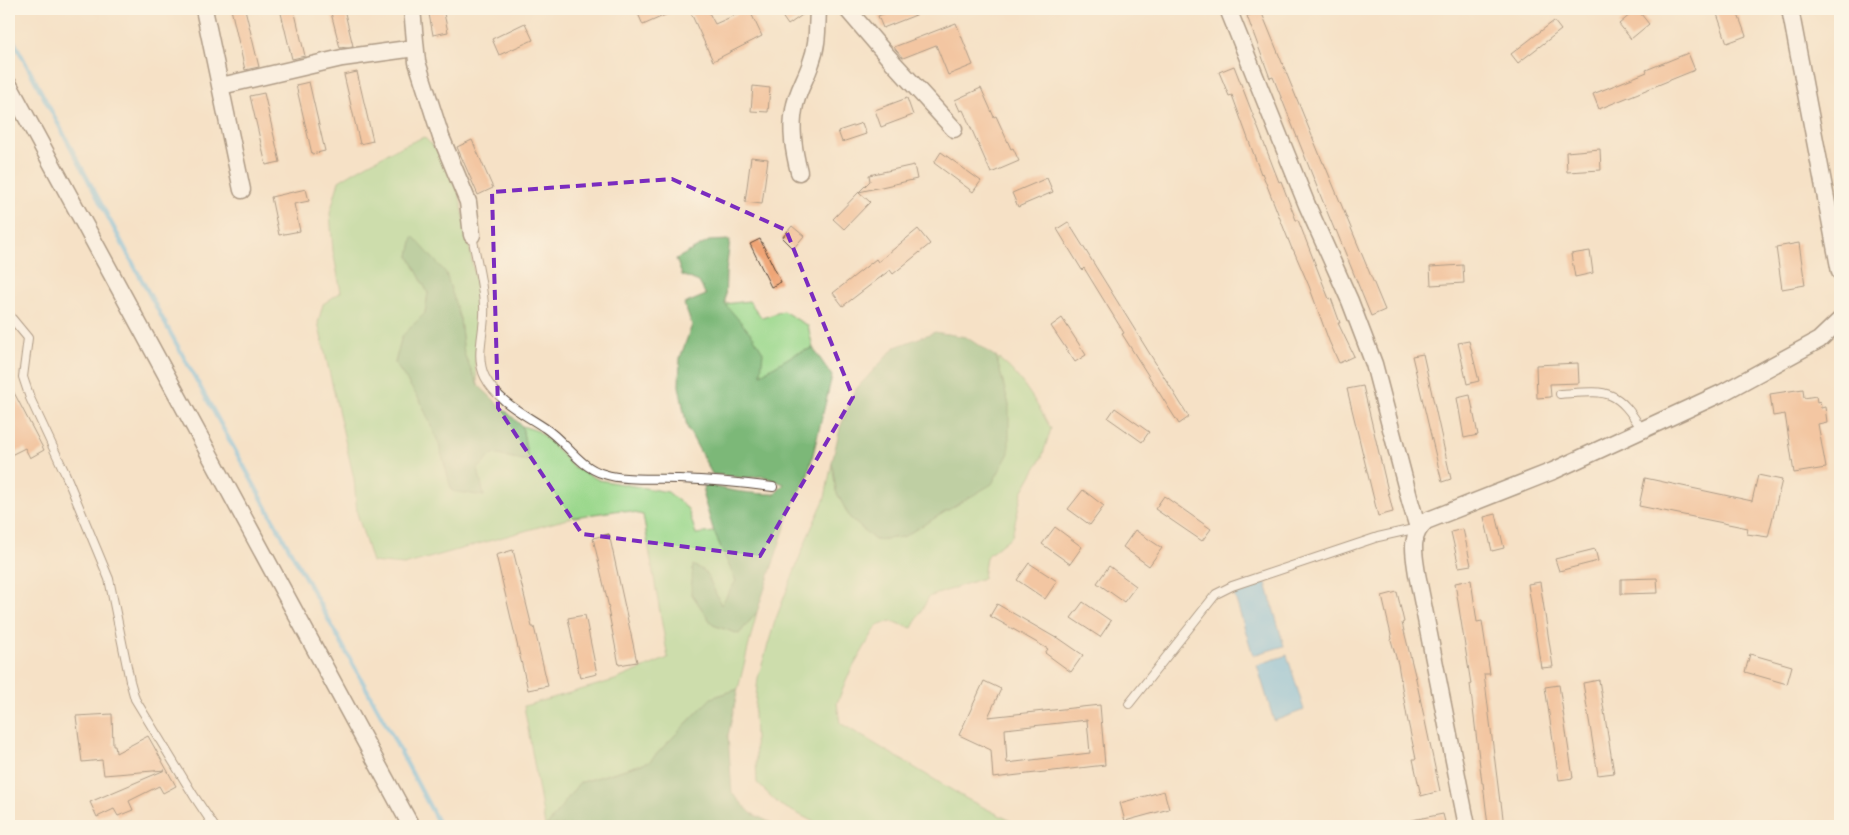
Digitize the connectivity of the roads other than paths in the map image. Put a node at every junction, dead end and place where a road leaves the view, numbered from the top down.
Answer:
1 (204, 9) edge
2 (412, 9) edge
3 (818, 9) edge
4 (847, 9) edge
5 (1228, 9) edge
6 (1790, 9) edge
7 (415, 48) junction
8 (9, 85) edge
9 (221, 86) junction
10 (954, 129) dead end
11 (799, 172) dead end
12 (242, 190) dead end
13 (472, 235) joint
14 (1840, 272) edge
15 (9, 315) edge
16 (1840, 320) edge
17 (1560, 394) dead end
18 (1642, 430) junction
19 (774, 487) dead end
20 (1418, 528) junction
21 (1129, 704) dead end
22 (214, 826) edge
23 (411, 826) edge
24 (1467, 826) edge

1 - 9 street
2 - 7 street
3 - 11 street
4 - 10 street
5 - 20 street
6 - 14 street
7 - 9 street
7 - 13 street
8 - 23 street
9 - 12 street
13 - 19 lane
15 - 22 lane
16 - 18 street
17 - 18 lane
18 - 20 street
20 - 21 lane
20 - 24 street

